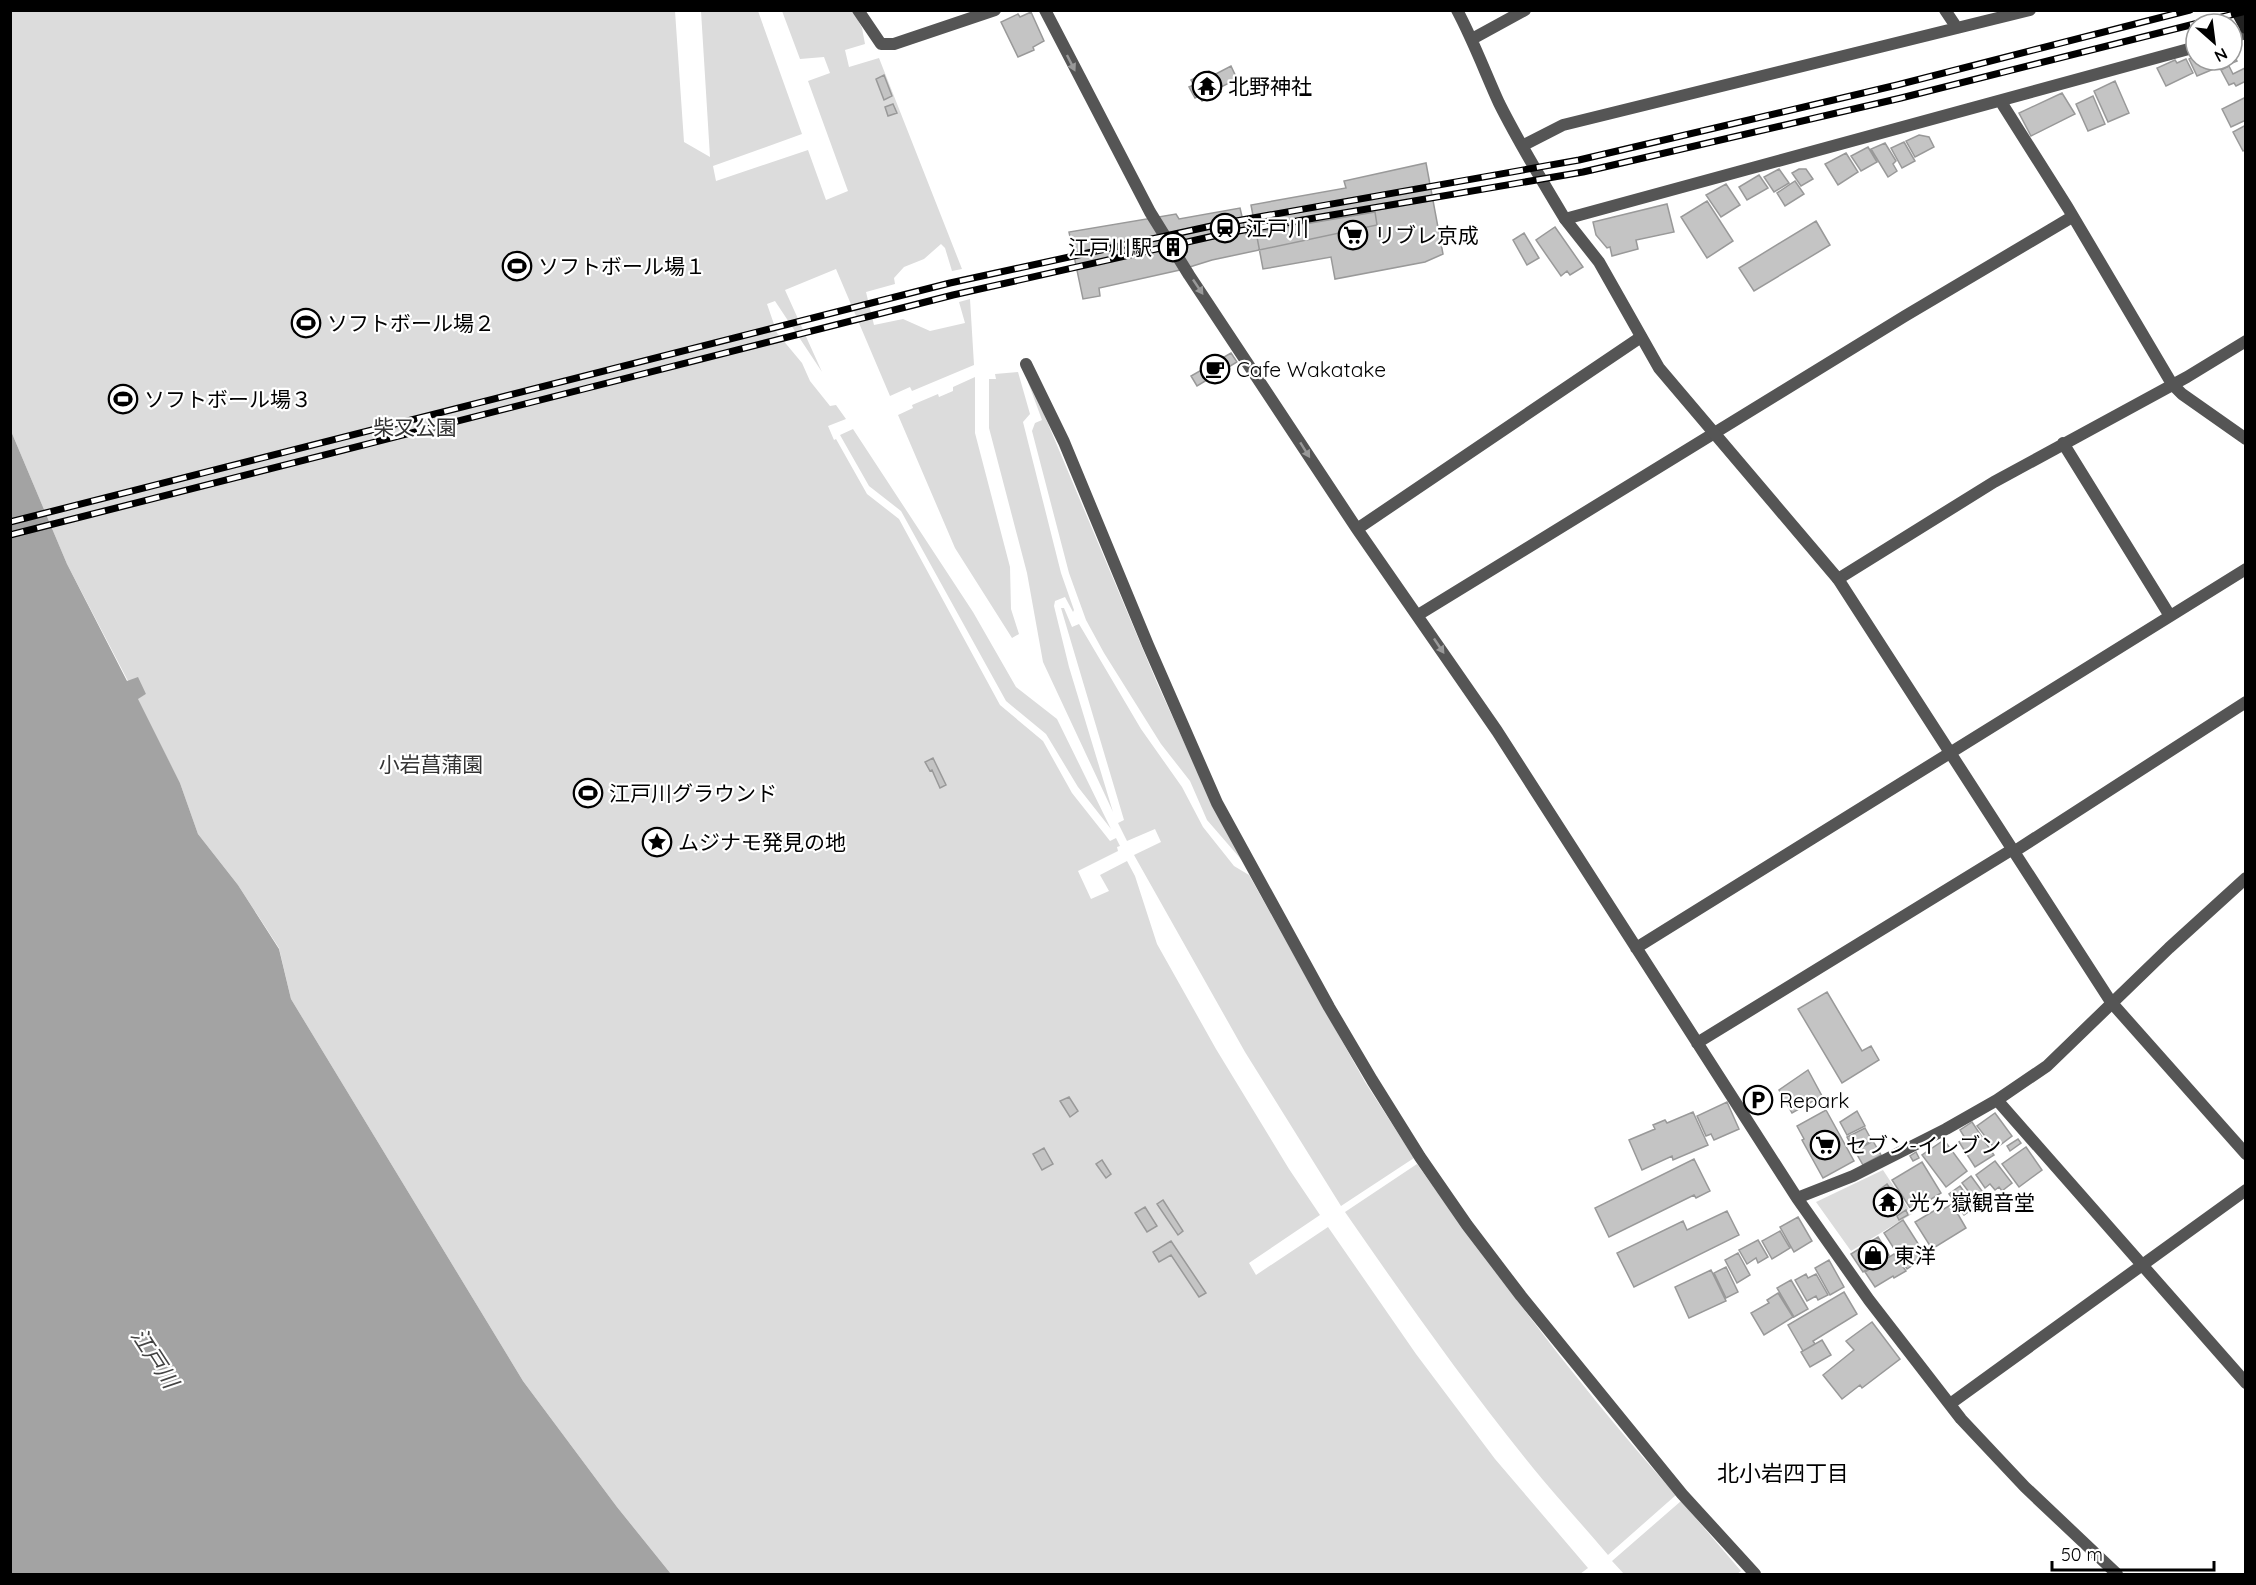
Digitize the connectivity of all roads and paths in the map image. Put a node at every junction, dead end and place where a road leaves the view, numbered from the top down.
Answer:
1 (858, 10) edge
2 (995, 10) edge
3 (1045, 10) edge
4 (1457, 10) edge
5 (1524, 10) edge
6 (1945, 10) edge
7 (2030, 10) edge
8 (2236, 10) edge
9 (1957, 28) junction
10 (2246, 28) edge
11 (1472, 39) junction
12 (2184, 50) edge
13 (2001, 102) junction
14 (1522, 146) junction
15 (2072, 218) junction
16 (1565, 219) junction
17 (1641, 337) junction
18 (2246, 341) edge
19 (1026, 364) dead end
20 (2172, 384) junction
21 (1714, 433) junction
22 (2246, 439) edge
23 (2063, 443) junction
24 (1357, 529) junction
25 (2246, 569) edge
26 (1838, 579) junction
27 (1418, 615) junction
28 (2170, 616) junction
29 (2246, 702) edge
30 (1950, 752) junction
31 (2014, 850) junction
32 (2246, 878) edge
33 (1636, 948) junction
34 (2111, 1002) junction
35 (1697, 1043) junction
36 (1996, 1100) junction
37 (2246, 1154) edge
38 (2246, 1190) edge
39 (1797, 1198) junction
40 (2140, 1265) junction
41 (2246, 1383) edge
42 (1950, 1404) junction
43 (1755, 1575) edge
44 (2117, 1575) edge

1 - 2 street
3 -> 24 street
4 - 11 street
5 - 11 street
6 - 9 street
7 - 9 street
8 - 10 main road
9 - 14 street
11 - 14 street
12 - 13 street
13 - 15 street
13 - 16 street
14 - 16 street
15 - 20 street
15 - 21 street
16 - 17 street
17 - 21 street
17 - 24 street
18 - 20 street
19 - 43 street
20 - 22 street
20 - 23 street
21 - 26 street
21 - 27 street
23 - 26 street
23 - 28 street
24 - 27 street
25 - 28 street
26 - 30 street
27 -> 33 street
28 - 30 street
29 - 31 street
30 - 31 street
30 - 33 street
31 - 34 street
31 - 35 street
32 - 34 street
33 - 35 street
34 - 36 street
34 - 37 street
35 - 39 street
36 - 39 street
36 - 40 street
38 - 40 street
39 - 42 street
40 - 41 street
40 - 42 street
42 - 44 street

